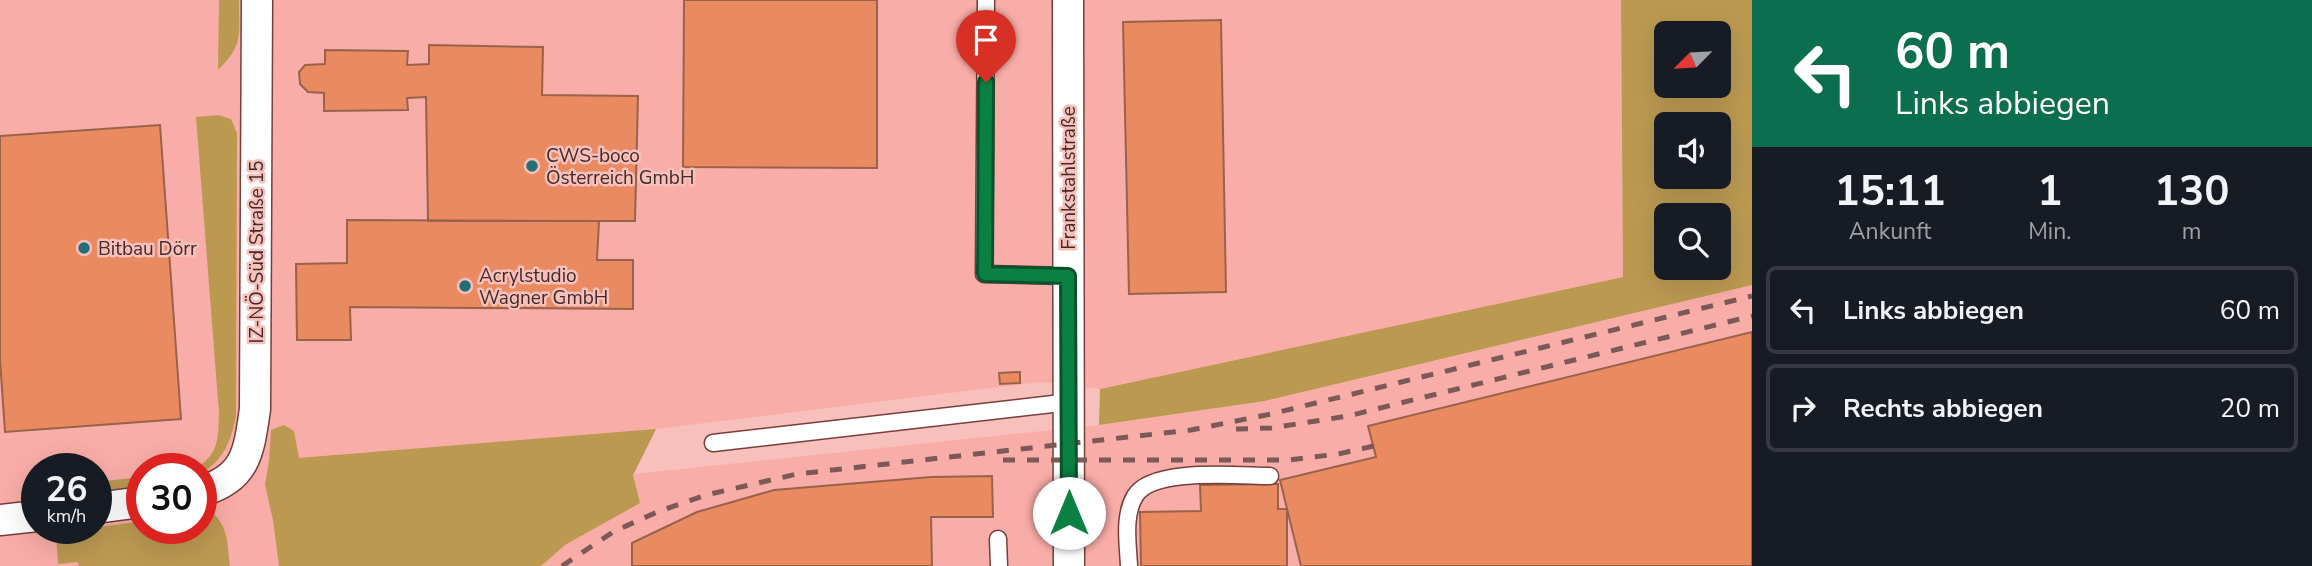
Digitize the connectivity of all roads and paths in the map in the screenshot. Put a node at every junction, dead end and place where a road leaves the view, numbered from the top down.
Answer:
1 (257, 0) edge
2 (986, 0) edge
3 (1068, 0) edge
4 (1068, 276) junction
5 (1070, 402) junction
6 (713, 443) dead end
7 (1270, 476) dead end
8 (217, 485) edge
9 (21, 518) edge
10 (0, 520) edge
11 (998, 539) dead end
12 (999, 566) edge
13 (1069, 566) edge
14 (1129, 566) edge

1 - 8 street, IZ-NÖ-Süd Straße 15
2 - 4 lane
3 - 4 street, Frankstahlstraße
4 - 5 street, Frankstahlstraße
5 - 6 lane
5 - 13 street, Frankstahlstraße
7 - 14 lane
9 - 10 street
11 - 12 lane

